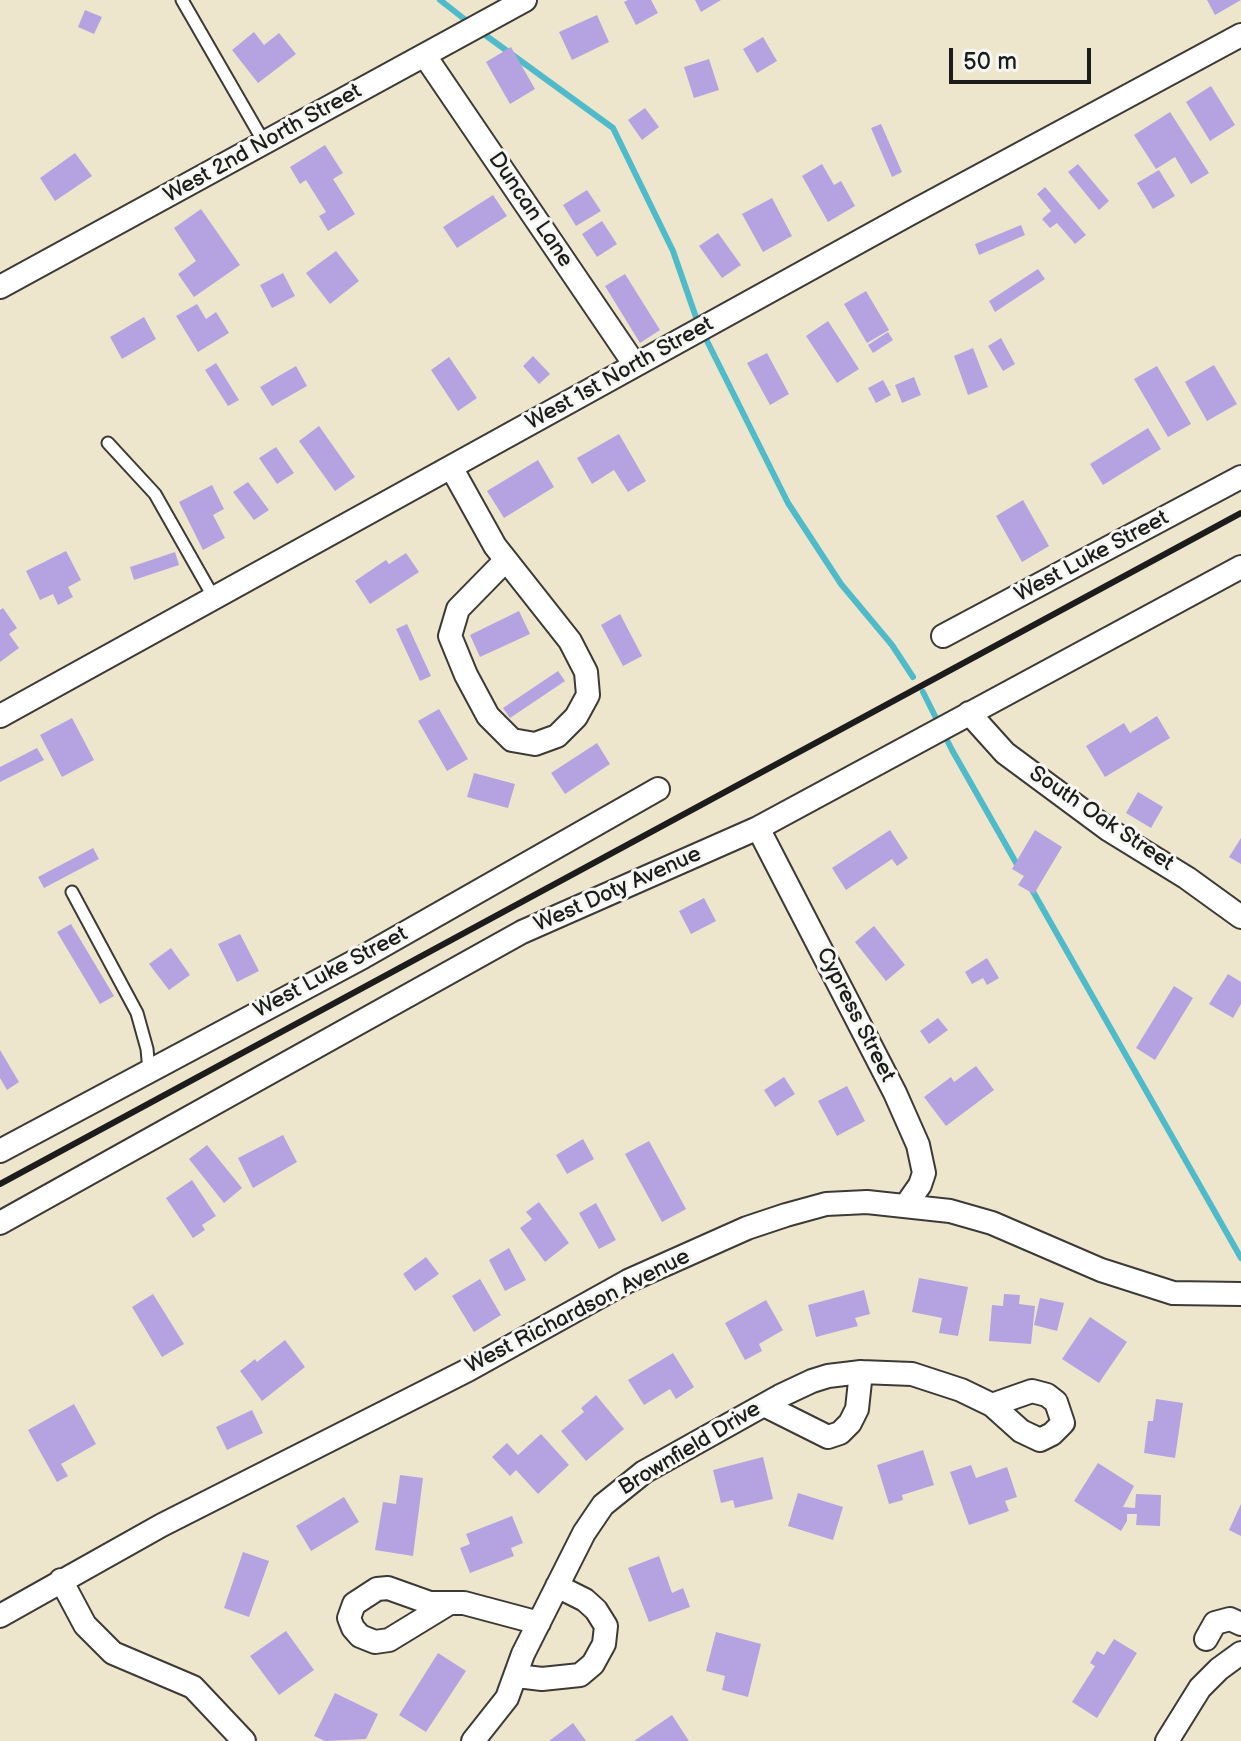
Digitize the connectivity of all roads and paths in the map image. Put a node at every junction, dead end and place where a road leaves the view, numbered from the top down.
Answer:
1 (182, 0) edge
2 (525, 0) edge
3 (1241, 35) edge
4 (425, 56) junction
5 (265, 144) junction
6 (0, 287) edge
7 (635, 365) junction
8 (108, 443) dead end
9 (451, 467) junction
10 (1241, 477) edge
11 (506, 560) junction
12 (1241, 567) edge
13 (214, 598) junction
14 (943, 636) dead end
15 (969, 713) junction
16 (0, 716) edge
17 (658, 789) dead end
18 (758, 828) junction
19 (72, 892) dead end
20 (1241, 917) edge
21 (149, 1071) junction
22 (1, 1148) edge
23 (906, 1205) junction
24 (0, 1223) edge
25 (1241, 1294) edge
26 (861, 1372) junction
27 (764, 1405) junction
28 (992, 1405) dead end
29 (61, 1580) junction
30 (557, 1586) junction
31 (448, 1604) dead end
32 (0, 1616) edge
33 (539, 1623) junction
34 (1241, 1624) edge
35 (1206, 1639) dead end
36 (1241, 1653) edge
37 (517, 1676) junction
38 (244, 1741) edge
39 (473, 1741) edge
40 (1167, 1741) edge

1 - 5 lane
2 - 4 street, West 2nd North Street
3 - 7 street, West 1st North Street
4 - 5 street, West 2nd North Street
4 - 7 street, Duncan Lane
5 - 6 street, West 2nd North Street
7 - 9 street, West 1st North Street
8 - 13 lane
9 - 11 street
9 - 13 street, West 1st North Street
10 - 14 street, West Luke Street
11 - 11 street
12 - 15 street, West Doty Avenue
13 - 16 street, West 1st North Street
15 - 18 street, West Doty Avenue
15 - 20 street, South Oak Street
17 - 21 street, West Luke Street
18 - 23 street, Cypress Street
18 - 24 street, West Doty Avenue
19 - 21 lane
21 - 22 street, West Luke Street
23 - 25 street, West Richardson Avenue
23 - 29 street, West Richardson Avenue
26 - 27 street, Brownfield Drive
26 - 27 street
26 - 28 street, Brownfield Drive
27 - 30 street, Brownfield Drive
29 - 32 street, West Richardson Avenue
29 - 38 street
30 - 33 street, Brownfield Drive
30 - 37 street
31 - 33 street
33 - 37 street, Brownfield Drive
34 - 35 street
36 - 40 street
37 - 39 street, Brownfield Drive

